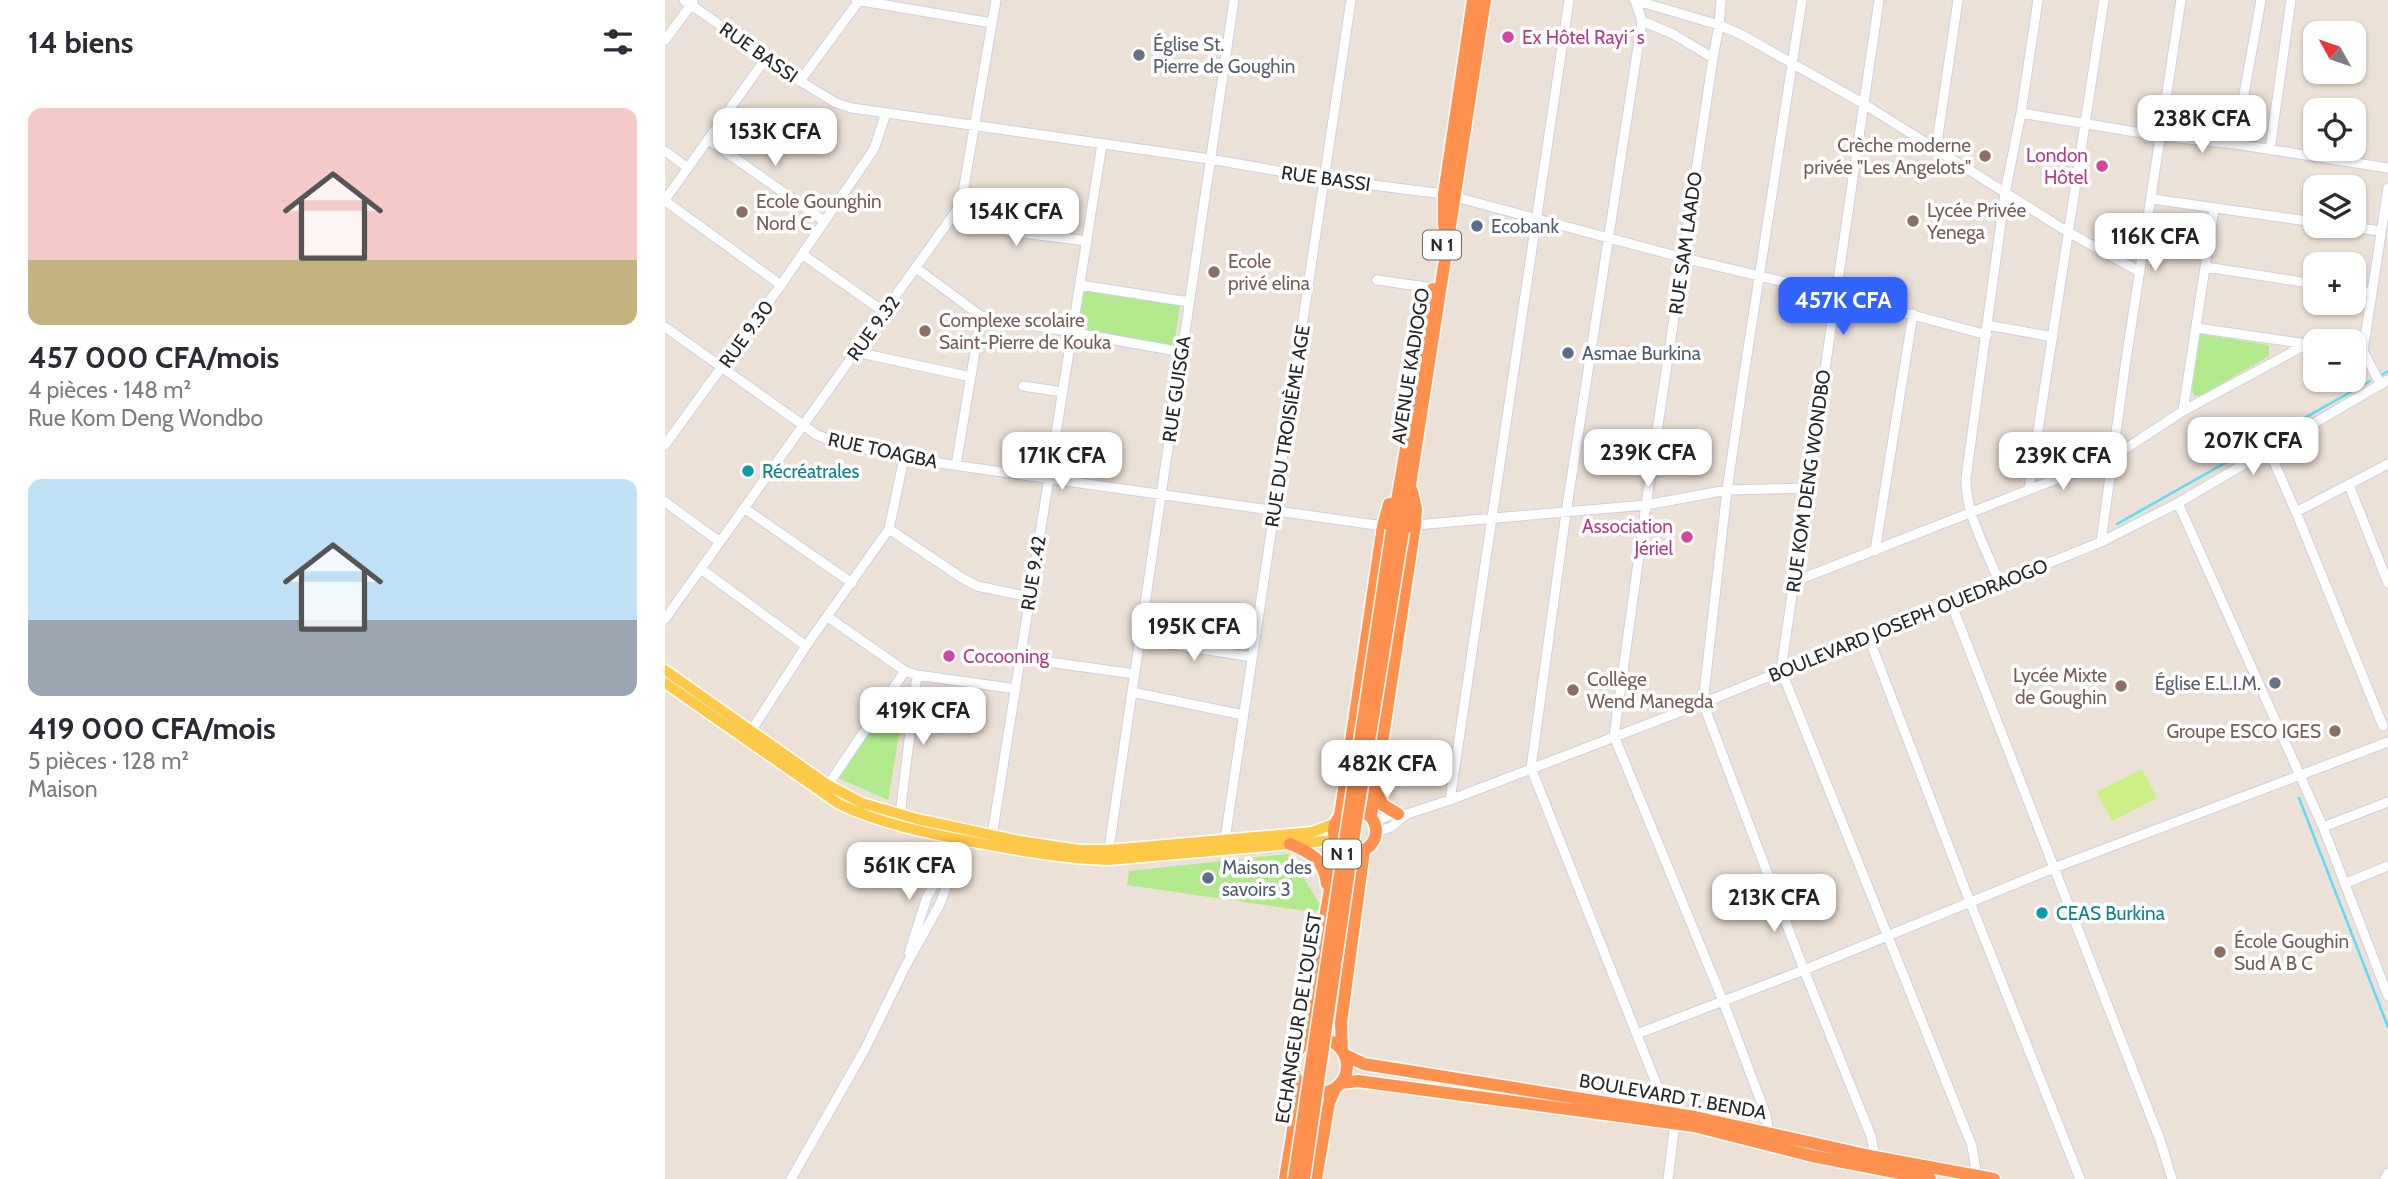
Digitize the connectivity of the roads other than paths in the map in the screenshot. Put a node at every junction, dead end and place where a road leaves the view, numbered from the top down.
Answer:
1 (996, 0) edge
2 (1234, 0) edge
3 (1351, 0) edge
4 (1473, 0) edge
5 (1485, 0) edge
6 (1569, 0) edge
7 (1634, 0) edge
8 (1721, 0) edge
9 (1802, 0) edge
10 (1879, 0) edge
11 (1958, 0) edge
12 (2038, 0) edge
13 (2104, 0) edge
14 (2181, 0) edge
15 (2261, 0) edge
16 (2291, 0) edge
17 (857, 1) edge
18 (690, 2) edge
19 (894, 4) edge
20 (1642, 21) junction
21 (992, 23) junction
22 (1719, 25) junction
23 (665, 40) edge
24 (767, 58) junction
25 (1713, 58) junction
26 (1793, 65) junction
27 (800, 81) junction
28 (1864, 104) junction
29 (885, 113) junction
30 (2021, 113) junction
31 (2085, 122) junction
32 (974, 125) junction
33 (2160, 136) junction
34 (709, 140) junction
35 (1102, 144) junction
36 (2235, 144) junction
37 (1936, 149) junction
38 (2270, 150) junction
39 (665, 151) edge
40 (1210, 159) junction
41 (688, 168) junction
42 (2388, 168) edge
43 (1324, 179) junction
44 (2388, 188) edge
45 (2005, 193) junction
46 (1449, 195) junction
47 (665, 200) edge
48 (2152, 200) junction
49 (961, 204) junction
50 (2214, 209) junction
51 (1536, 219) junction
52 (2303, 220) edge
53 (824, 221) junction
54 (2366, 229) edge
55 (2381, 231) junction
56 (2068, 232) junction
57 (1607, 238) junction
58 (1087, 241) junction
59 (802, 254) junction
60 (1684, 258) junction
61 (2206, 267) junction
62 (916, 268) junction
63 (2140, 272) junction
64 (1758, 275) junction
65 (1377, 280) dead end
66 (2303, 282) edge
67 (781, 285) junction
68 (1080, 285) junction
69 (1433, 288) junction
70 (2366, 292) edge
71 (2372, 293) junction
72 (1835, 294) junction
73 (1189, 302) junction
74 (884, 312) junction
75 (1913, 314) junction
76 (981, 316) junction
77 (665, 327) edge
78 (2197, 328) junction
79 (2363, 329) edge
80 (1987, 330) junction
81 (1072, 334) junction
82 (2053, 337) junction
83 (2303, 343) edge
84 (2303, 348) edge
85 (856, 352) junction
86 (1182, 352) junction
87 (2366, 361) edge
88 (721, 368) junction
89 (971, 377) junction
90 (2384, 382) edge
91 (1023, 386) dead end
92 (1063, 392) junction
93 (2183, 411) junction
94 (803, 427) junction
95 (665, 445) edge
96 (2269, 451) junction
97 (2113, 457) junction
98 (904, 458) junction
99 (2388, 464) edge
100 (956, 465) junction
101 (1049, 478) junction
102 (2349, 485) junction
103 (1405, 488) junction
104 (1806, 488) junction
105 (2029, 489) junction
106 (1727, 490) junction
107 (1161, 494) junction
108 (665, 502) edge
109 (2178, 503) junction
110 (1646, 505) junction
111 (744, 508) junction
112 (1274, 511) junction
113 (1971, 512) junction
114 (2297, 512) junction
115 (1566, 513) junction
116 (1491, 519) junction
117 (1399, 528) junction
118 (889, 529) junction
119 (720, 542) junction
120 (2101, 542) junction
121 (1875, 551) junction
122 (701, 569) junction
123 (1793, 582) junction
124 (852, 583) junction
125 (2388, 583) edge
126 (2000, 584) junction
127 (1029, 597) junction
128 (1951, 603) junction
129 (828, 617) junction
130 (665, 620) edge
131 (1868, 636) junction
132 (1139, 639) junction
133 (807, 646) junction
134 (1252, 657) junction
135 (1020, 658) junction
136 (665, 670) edge
137 (1781, 670) junction
138 (905, 671) junction
139 (1134, 674) junction
140 (917, 675) junction
141 (665, 683) edge
142 (1016, 688) junction
143 (1132, 692) junction
144 (1703, 703) junction
145 (1243, 715) junction
146 (2383, 726) dead end
147 (751, 731) junction
148 (1614, 736) junction
149 (2388, 742) edge
150 (1531, 768) junction
151 (2300, 775) junction
152 (828, 785) junction
153 (1375, 791) junction
154 (1450, 800) junction
155 (2388, 802) edge
156 (1402, 814) junction
157 (900, 815) junction
158 (1338, 819) junction
159 (1374, 823) junction
160 (2323, 827) junction
161 (992, 836) junction
162 (957, 839) junction
163 (1337, 842) junction
164 (1290, 844) junction
165 (1224, 845) junction
166 (1364, 850) junction
167 (954, 853) junction
168 (1108, 855) junction
169 (2388, 866) edge
170 (2054, 868) junction
171 (2346, 883) junction
172 (1329, 895) junction
173 (1970, 902) junction
174 (1888, 934) junction
175 (905, 967) junction
176 (1804, 970) junction
177 (2388, 996) edge
178 (1723, 1001) junction
179 (1637, 1034) junction
180 (1298, 1051) junction
181 (1344, 1053) junction
182 (1295, 1076) junction
183 (1338, 1086) junction
184 (1673, 1118) junction
185 (1769, 1133) junction
186 (1875, 1157) junction
187 (2388, 1173) edge
188 (1977, 1177) junction
189 (791, 1179) edge
190 (1285, 1179) edge
191 (1294, 1179) edge
192 (1304, 1179) edge
193 (1316, 1179) edge
194 (1668, 1179) edge
195 (1930, 1179) edge
196 (1994, 1179) edge
197 (2080, 1179) edge
198 (2172, 1179) edge
199 (2385, 1179) edge

1 - 21 street, RUE 9.32
2 - 40 street, RUE GUISGA
3 - 43 street, RUE DU TROISIÈME AGE
4 - 46 highway, AVENUE KADIOGO / N 1
5 - 46 highway, AVENUE KADIOGO / N 1
6 - 51 street
7 - 20 street
7 - 22 street
8 - 22 street, RUE SAM LAADO
9 - 26 street
10 - 28 street, RUE KOM DENG WONDBO
11 - 37 street
12 - 30 street
13 - 31 street
14 - 33 street
15 - 36 street
16 - 38 street
17 - 19 street
17 - 27 street
18 - 23 street
18 - 24 street, RUE BASSI
19 - 21 street
20 - 25 street
20 - 57 street
21 - 32 street, RUE 9.32
22 - 25 street, RUE SAM LAADO
22 - 26 street
24 - 27 street, RUE BASSI
24 - 34 street
25 - 60 street, RUE SAM LAADO
26 - 28 street
26 - 64 street
27 - 29 street, RUE BASSI
28 - 37 street
28 - 72 street, RUE KOM DENG WONDBO
29 - 32 street, RUE BASSI
29 - 53 street
30 - 31 street
30 - 45 street
31 - 33 street
31 - 56 street
32 - 35 street, RUE BASSI
32 - 49 street, RUE 9.32
33 - 36 street
33 - 48 street
34 - 41 street
34 - 53 street
35 - 40 street, RUE BASSI
35 - 58 street, RUE 9.42
36 - 38 street
37 - 45 street
38 - 42 street
39 - 41 street
40 - 43 street, RUE BASSI
40 - 73 street, RUE GUISGA
41 - 47 street
43 - 46 street, RUE BASSI
43 - 112 street, RUE DU TROISIÈME AGE
44 - 55 street
45 - 56 street
45 - 80 street
46 - 51 street, RUE BASSI
46 - 69 highway, AVENUE KADIOGO / N 1
46 - 103 highway, AVENUE KADIOGO / N 1
47 - 67 street
48 - 50 street
48 - 63 street
49 - 58 street
49 - 62 street, RUE 9.32
50 - 52 street
50 - 61 street
51 - 57 street, RUE BASSI
51 - 116 street
53 - 59 street, RUE 9.30
54 - 55 street
55 - 71 street
56 - 63 street
56 - 82 street
57 - 60 street, RUE BASSI
57 - 115 street
58 - 68 street, RUE 9.42
59 - 67 street, RUE 9.30
59 - 74 street
60 - 64 street, RUE BASSI
60 - 110 street, RUE SAM LAADO
61 - 66 street
61 - 78 street
62 - 74 street, RUE 9.32
62 - 76 street
63 - 97 street
64 - 72 street, RUE BASSI
64 - 106 street
65 - 69 street
67 - 88 street, RUE 9.30
68 - 73 street
68 - 81 street, RUE 9.42
69 - 103 highway, AVENUE KADIOGO / N 1
70 - 71 street
71 - 79 street
72 - 75 street, RUE BASSI
72 - 104 street, RUE KOM DENG WONDBO
73 - 86 street, RUE GUISGA
74 - 85 street, RUE 9.32
75 - 80 street, RUE BASSI
75 - 121 street
76 - 81 street
76 - 89 street
77 - 88 street, RUE TOAGBA
78 - 83 street
78 - 93 street
80 - 82 street, RUE BASSI
80 - 113 street
81 - 86 street
81 - 92 street, RUE 9.42
82 - 105 street
84 - 93 street
85 - 89 street
85 - 94 street, RUE 9.32
86 - 107 street, RUE GUISGA
87 - 90 street
88 - 94 street, RUE TOAGBA
88 - 95 street, RUE 9.30
89 - 100 street
90 - 96 street, BOULEVARD JOSEPH OUEDRAOGO
91 - 92 street
92 - 101 street, RUE 9.42
93 - 97 street
94 - 98 street, RUE TOAGBA
94 - 111 street, RUE 9.32
96 - 109 street, BOULEVARD JOSEPH OUEDRAOGO
96 - 114 street
97 - 105 street
97 - 120 street
98 - 100 street, RUE TOAGBA
98 - 118 street
99 - 102 street
100 - 101 street, RUE TOAGBA
101 - 107 street, RUE TOAGBA
101 - 127 street, RUE 9.42
102 - 114 street
102 - 125 street
103 - 117 highway, AVENUE KADIOGO / N 1
103 - 117 highway, N 1
104 - 106 street, RUE TOAGBA
104 - 123 street, RUE KOM DENG WONDBO
105 - 113 street
106 - 110 street, RUE TOAGBA
106 - 144 street
107 - 112 street, RUE TOAGBA
107 - 132 street, RUE GUISGA
108 - 119 street
109 - 120 street, BOULEVARD JOSEPH OUEDRAOGO
109 - 151 street
110 - 115 street, RUE TOAGBA
110 - 148 street, RUE SAM LAADO
111 - 119 street, RUE 9.32
111 - 124 street
112 - 117 street, RUE TOAGBA
112 - 134 street, RUE DU TROISIÈME AGE
113 - 121 street
113 - 126 street
114 - 146 street
115 - 116 street, RUE TOAGBA
115 - 150 street
116 - 117 street, RUE TOAGBA
116 - 154 street
117 - 153 highway, N 1
117 - 158 highway, N 1
117 - 191 highway, ECHANGEUR DE L'OUEST / N 1, bridge
117 - 192 highway, N 1, bridge
118 - 124 street
118 - 127 street
119 - 122 street, RUE 9.32
120 - 126 street, BOULEVARD JOSEPH OUEDRAOGO
121 - 123 street
122 - 130 street, RUE 9.32
122 - 133 street
123 - 137 street, RUE KOM DENG WONDBO
124 - 129 street
126 - 128 street, BOULEVARD JOSEPH OUEDRAOGO
127 - 135 street, RUE 9.42
128 - 131 street, BOULEVARD JOSEPH OUEDRAOGO
128 - 170 street
129 - 133 street
129 - 138 street
131 - 137 street, BOULEVARD JOSEPH OUEDRAOGO
131 - 173 street
132 - 134 street
132 - 139 street, RUE GUISGA
133 - 147 street
134 - 145 street, RUE DU TROISIÈME AGE
135 - 139 street
135 - 142 street, RUE 9.42
136 - 147 main road
137 - 144 street, BOULEVARD JOSEPH OUEDRAOGO
137 - 174 street
138 - 140 street
138 - 152 street
139 - 143 street, RUE GUISGA
140 - 142 street
140 - 157 street
141 - 162 main road
142 - 161 street, RUE 9.42
143 - 145 street
143 - 168 street, RUE GUISGA
144 - 148 street, BOULEVARD JOSEPH OUEDRAOGO
144 - 176 street
145 - 165 street, RUE DU TROISIÈME AGE
147 - 152 main road
148 - 150 street, BOULEVARD JOSEPH OUEDRAOGO
148 - 178 street
149 - 151 street
150 - 154 street, BOULEVARD JOSEPH OUEDRAOGO
150 - 179 street
151 - 160 street
151 - 170 street
152 - 157 main road
153 - 156 highway
153 - 159 highway, N 1
154 - 156 street, BOULEVARD JOSEPH OUEDRAOGO
155 - 160 street
156 - 159 street, BOULEVARD JOSEPH OUEDRAOGO
157 - 161 main road
158 - 159 highway, N 1
158 - 163 highway, N 1
158 - 165 main road
159 - 166 highway, N 1
160 - 171 street
161 - 168 main road
162 - 167 street
162 - 168 main road
163 - 164 main road
163 - 166 highway, N 1
163 - 172 highway, N 1
164 - 165 main road
164 - 172 highway
165 - 168 main road
166 - 181 highway, N 1
167 - 175 street
167 - 175 street
169 - 171 street
170 - 173 street
170 - 198 street
171 - 177 street
172 - 180 highway, N 1
173 - 174 street
173 - 197 street
174 - 176 street
174 - 188 street
175 - 189 street
176 - 178 street
176 - 186 street
178 - 179 street
178 - 185 street
179 - 184 street
180 - 181 highway
180 - 182 highway, N 1
181 - 183 highway, N 1
181 - 184 highway, BOULEVARD T. BENDA
182 - 183 highway
182 - 190 highway, N 1
183 - 184 highway, BOULEVARD T. BENDA
183 - 193 highway, N 1
184 - 185 highway, BOULEVARD T. BENDA
184 - 194 street
184 - 195 highway, BOULEVARD T. BENDA
185 - 186 highway, BOULEVARD T. BENDA
186 - 188 highway, BOULEVARD T. BENDA
187 - 199 street
188 - 196 highway, BOULEVARD T. BENDA

